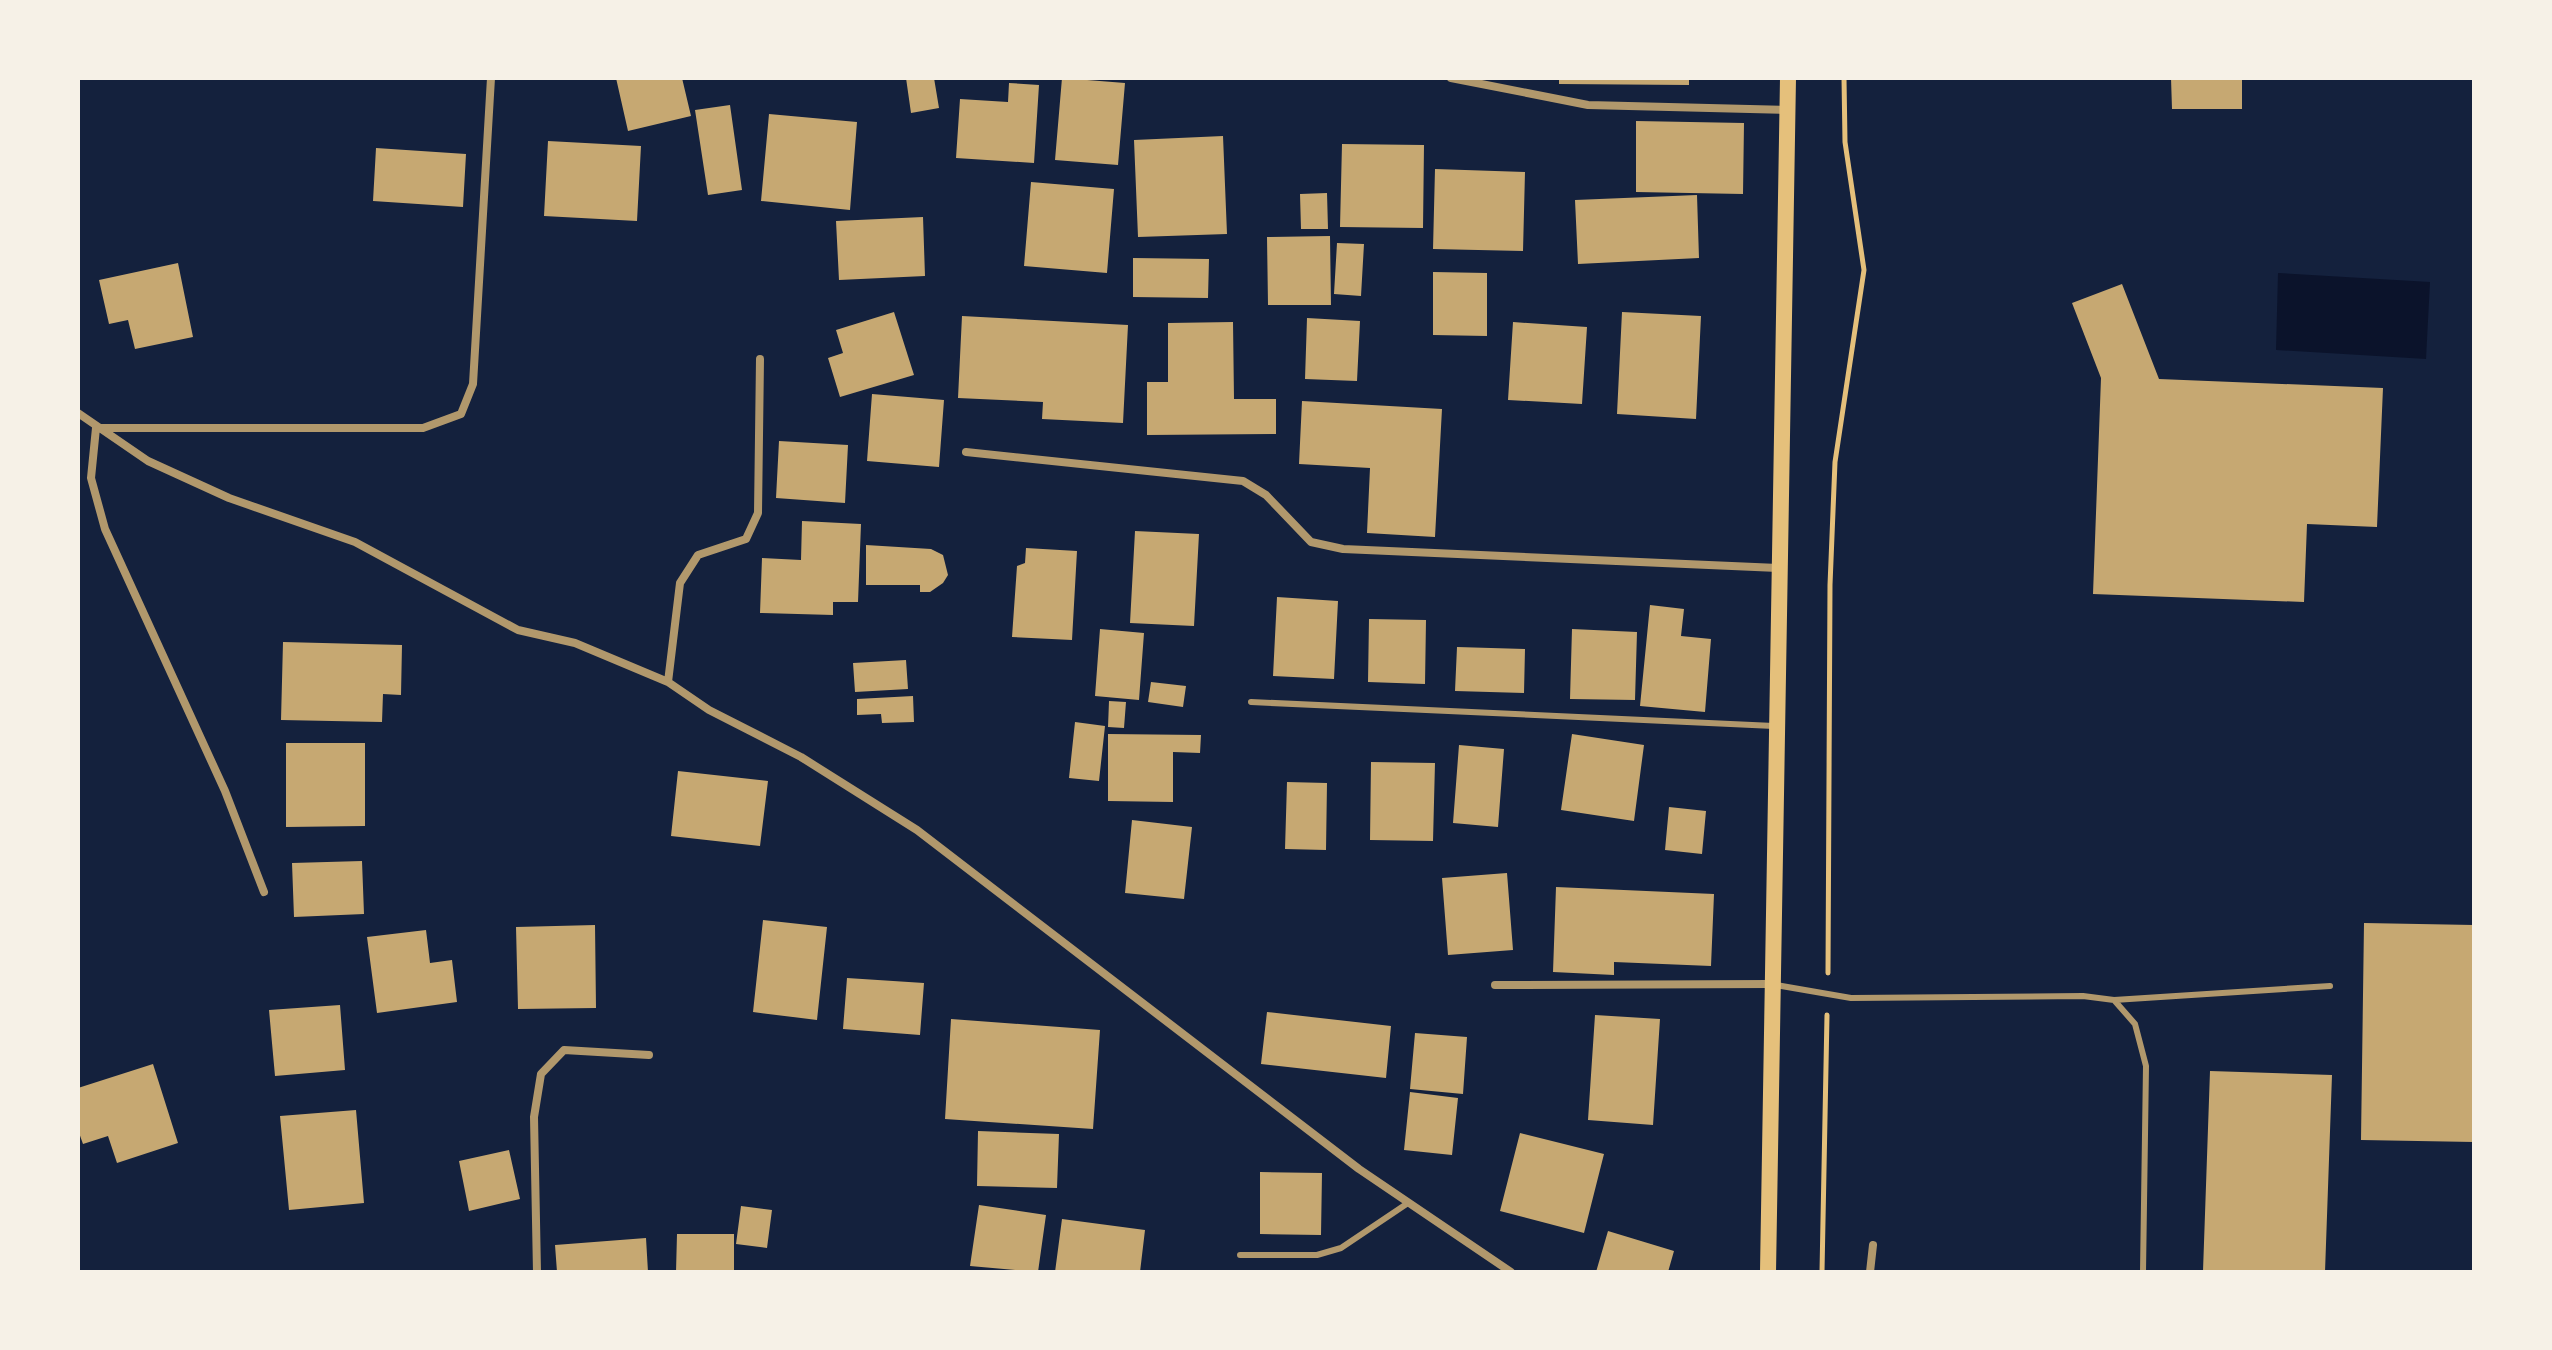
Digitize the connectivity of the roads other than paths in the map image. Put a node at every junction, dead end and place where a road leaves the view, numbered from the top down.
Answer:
1 (491, 78) edge
2 (1451, 78) edge
3 (1788, 78) edge
4 (1787, 110) junction
5 (760, 359) dead end
6 (78, 413) edge
7 (96, 428) junction
8 (966, 452) dead end
9 (1778, 568) junction
10 (668, 682) junction
11 (1251, 702) dead end
12 (1774, 726) junction
13 (264, 892) dead end
14 (1770, 984) junction
15 (1495, 985) dead end
16 (2330, 986) dead end
17 (2114, 1000) junction
18 (649, 1055) dead end
19 (1408, 1203) junction
20 (1873, 1245) dead end
21 (1240, 1255) dead end
22 (537, 1272) edge
23 (1511, 1272) edge
24 (1768, 1272) edge
25 (1870, 1272) edge
26 (2143, 1272) edge

1 - 7 street
2 - 4 street
3 - 4 main road
4 - 9 main road
5 - 10 street
6 - 7 street
7 - 10 street
7 - 13 street
8 - 9 street
9 - 12 main road
10 - 19 street
11 - 12 lane
12 - 14 main road
14 - 15 street
14 - 17 lane
14 - 24 main road
16 - 17 lane
17 - 26 lane
18 - 22 street
19 - 21 lane
19 - 23 street
20 - 25 street

